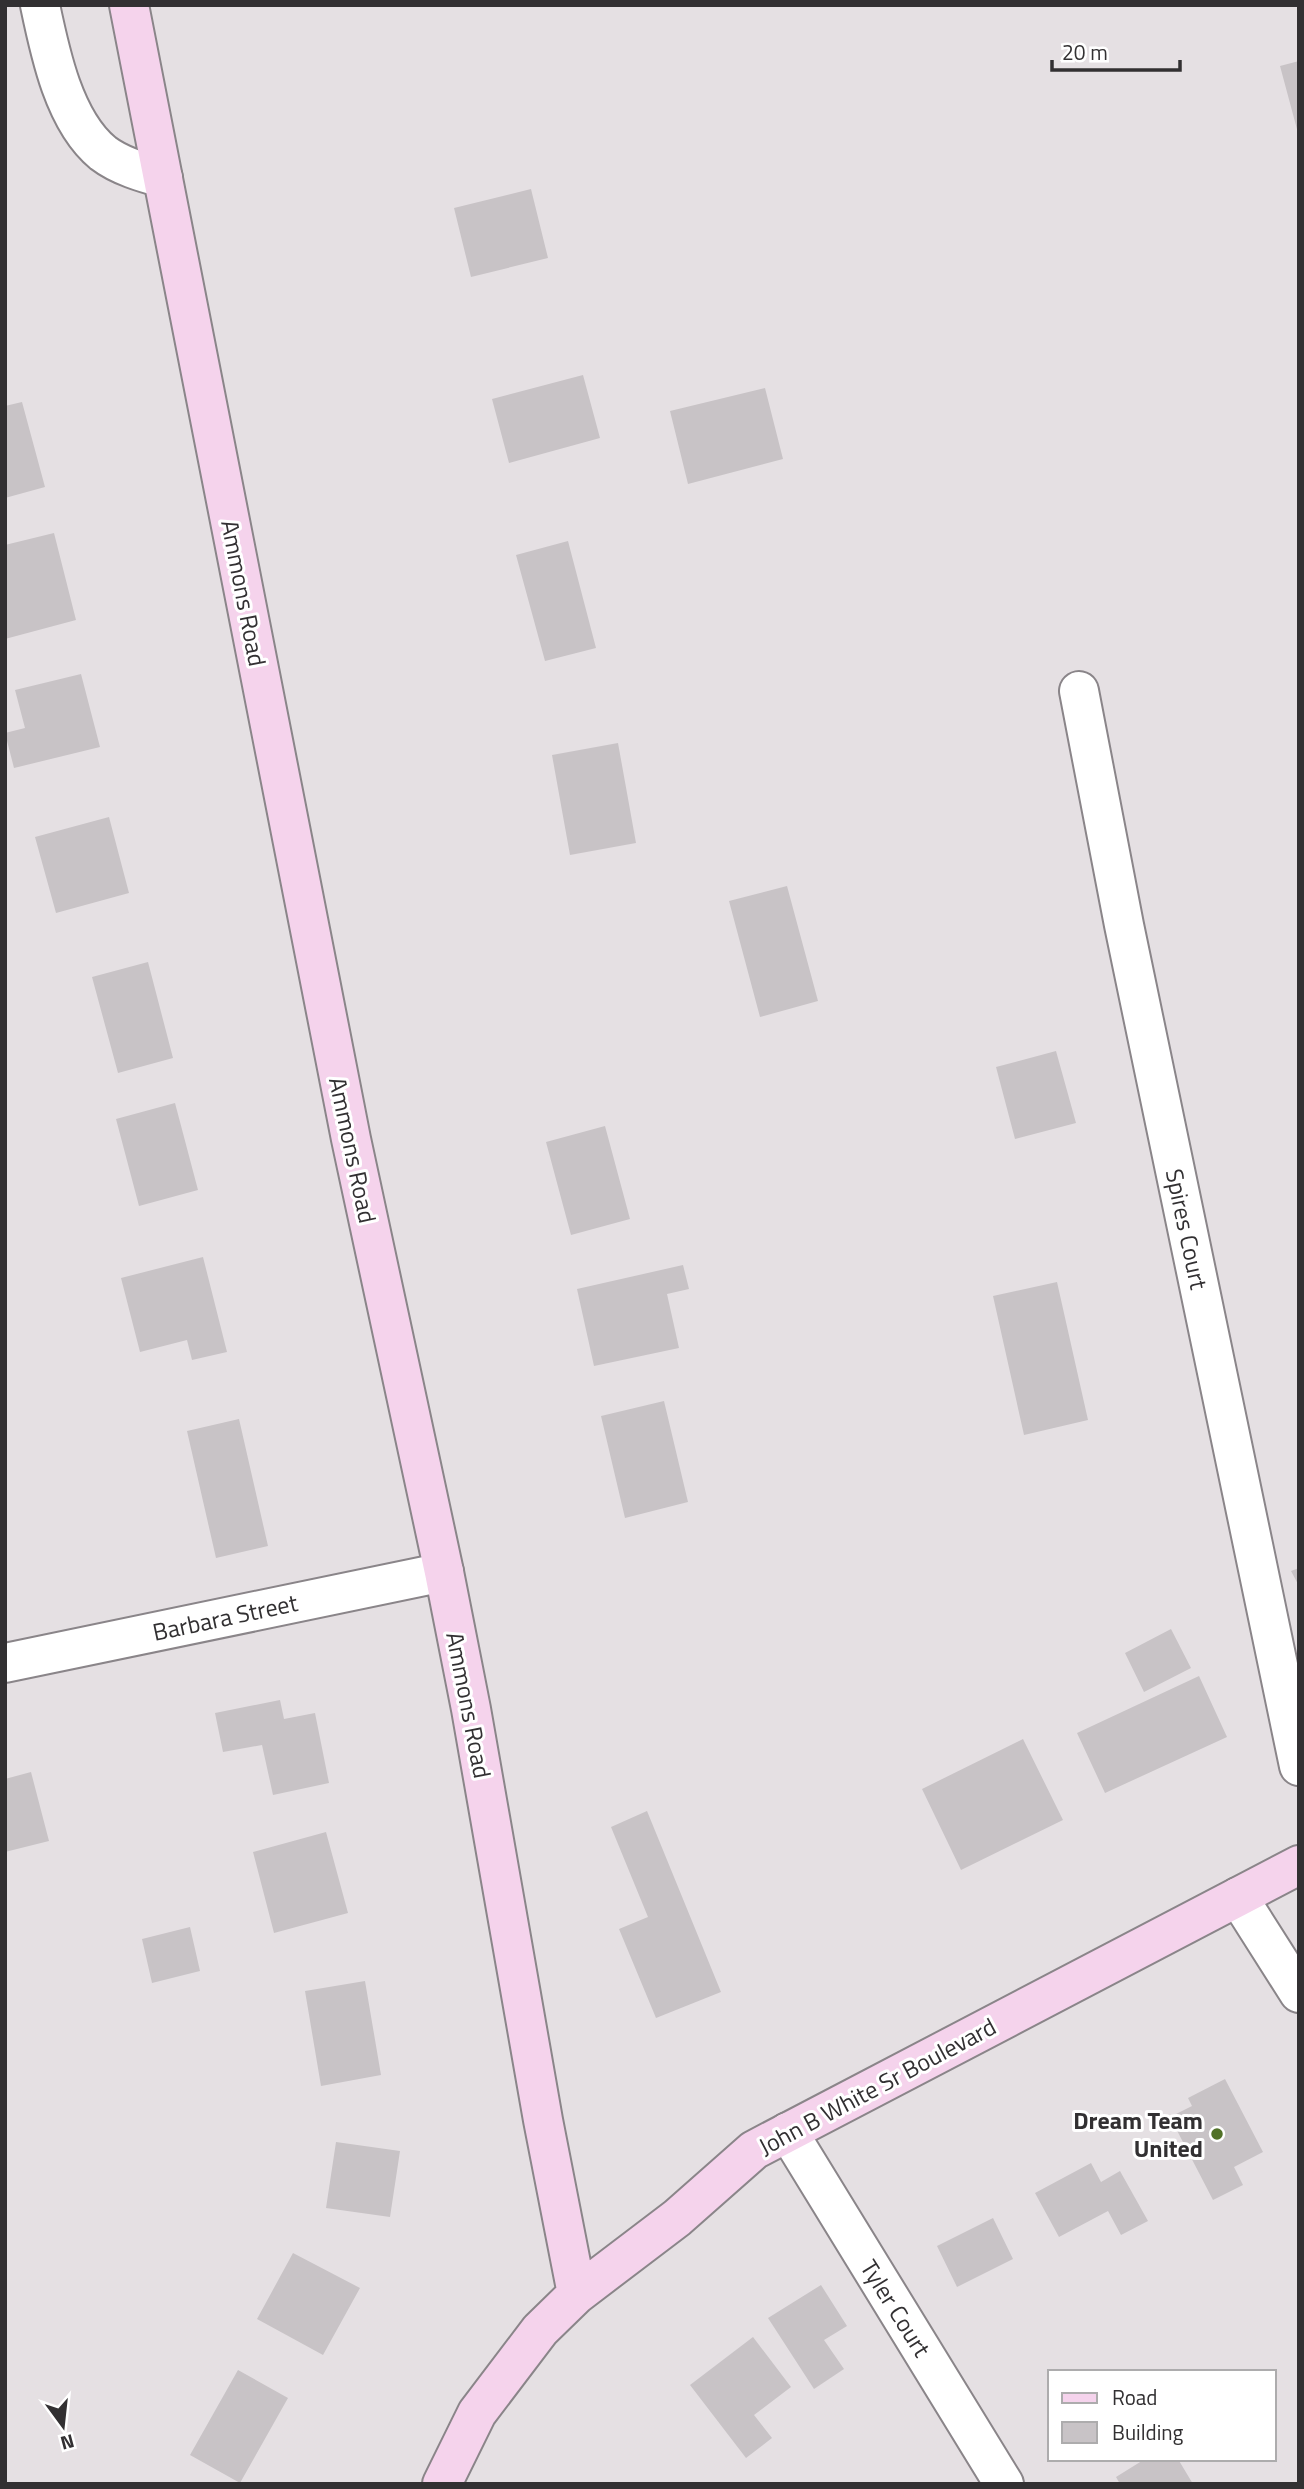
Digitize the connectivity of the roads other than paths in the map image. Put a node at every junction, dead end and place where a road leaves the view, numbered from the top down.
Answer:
1 (40, 5) edge
2 (129, 5) edge
3 (163, 178) junction
4 (1079, 691) dead end
5 (444, 1572) junction
6 (5, 1663) edge
7 (1299, 1766) edge
8 (1299, 1865) edge
9 (1238, 1897) junction
10 (1299, 1993) edge
11 (788, 2132) junction
12 (577, 2294) junction
13 (442, 2484) edge
14 (1004, 2484) edge

1 - 3 street
2 - 3 street, Ammons Road
3 - 5 street, Ammons Road
4 - 7 street, Spires Court
5 - 6 street, Barbara Street
5 - 12 street, Ammons Road
8 - 9 street, John B White Sr Boulevard
9 - 10 street
9 - 11 street, John B White Sr Boulevard
11 - 12 street, John B White Sr Boulevard
11 - 14 street, Tyler Court
12 - 13 street, John B White Sr Boulevard

